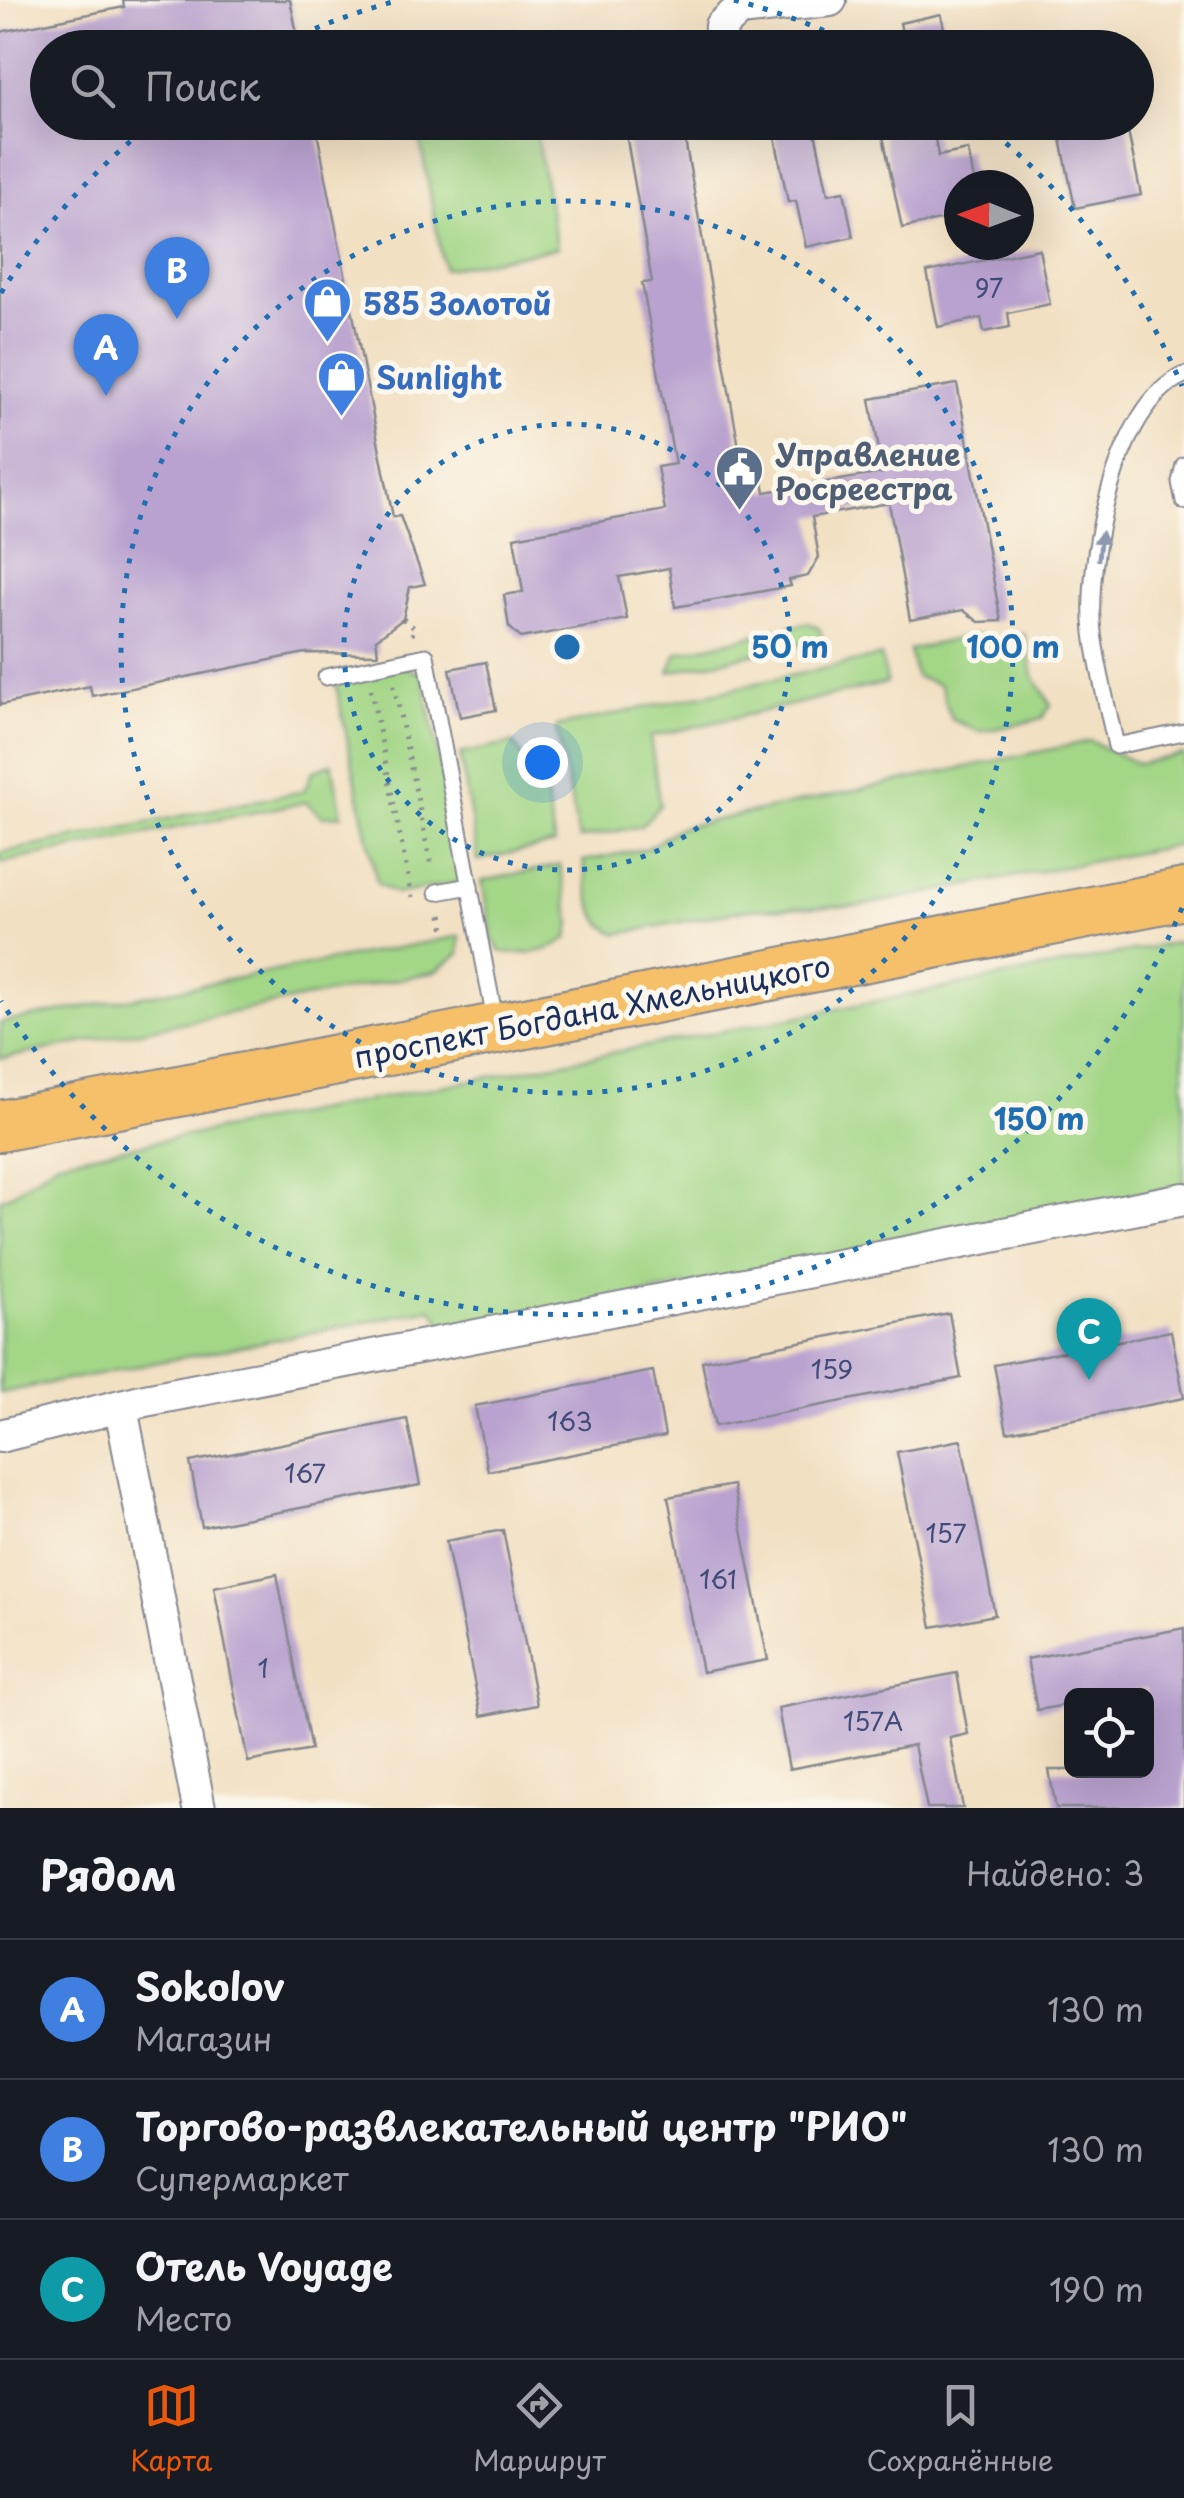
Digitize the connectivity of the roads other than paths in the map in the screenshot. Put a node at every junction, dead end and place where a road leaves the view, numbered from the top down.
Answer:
1 (830, 0) edge
2 (721, 30) edge
3 (1184, 375) edge
4 (1184, 464) edge
5 (1184, 501) edge
6 (326, 677) dead end
7 (1184, 732) edge
8 (470, 886) junction
9 (437, 892) road end
10 (1184, 894) edge
11 (497, 1029) junction
12 (0, 1126) edge
13 (1184, 1199) edge
14 (121, 1408) junction
15 (0, 1436) edge
16 (200, 1808) edge

1 - 2 street
7 -> 3 lane
4 - 5 lane
6 - 8 lane
8 - 9 lane
8 - 11 lane
10 - 11 main road, проспект Богдана Хмельницкого
11 - 12 main road, проспект Богдана Хмельницкого
13 - 14 street
14 - 15 street
14 - 16 street

